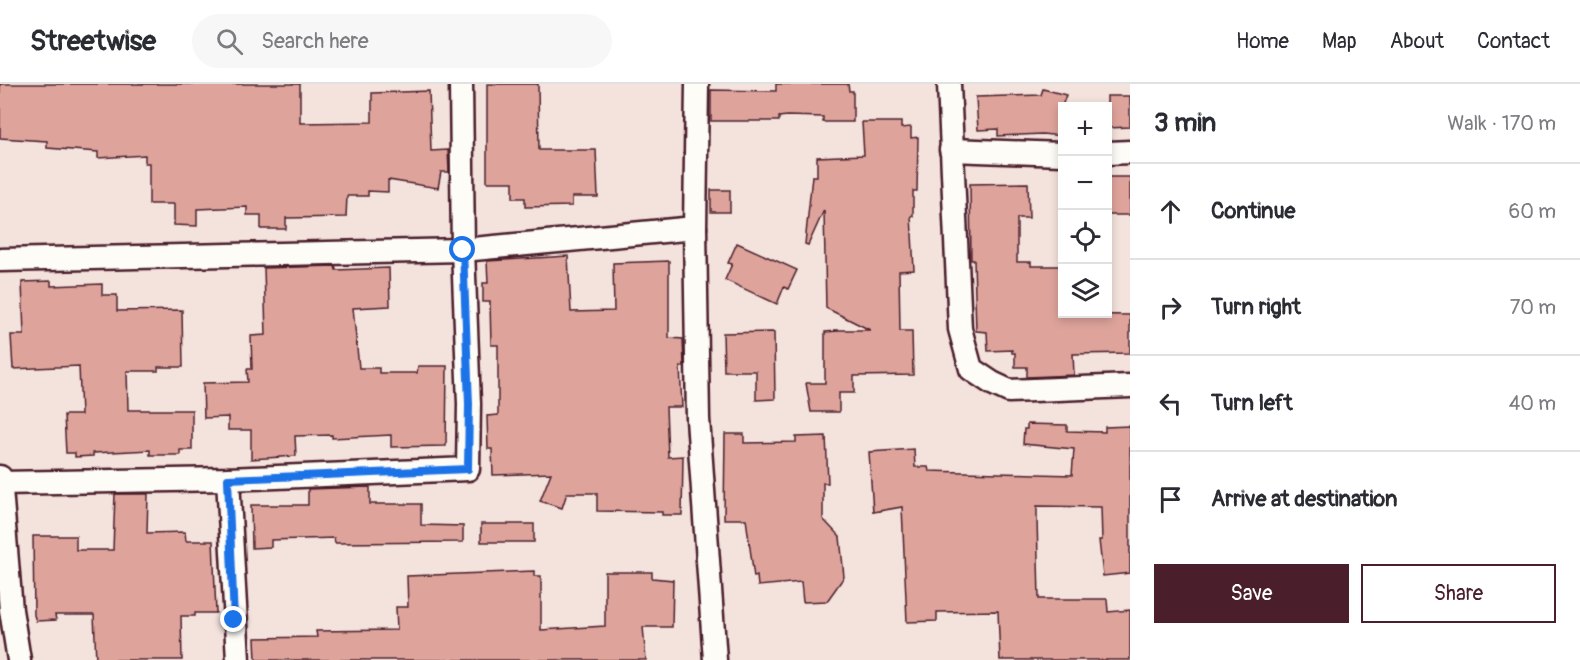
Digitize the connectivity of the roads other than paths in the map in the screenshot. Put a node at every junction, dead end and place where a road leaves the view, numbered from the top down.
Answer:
1 (461, 84) edge
2 (697, 84) edge
3 (950, 84) edge
4 (951, 150) junction
5 (1130, 152) edge
6 (1112, 153) edge
7 (1058, 154) edge
8 (695, 228) junction
9 (463, 250) junction
10 (0, 260) edge
11 (1130, 386) edge
12 (0, 477) edge
13 (228, 479) junction
14 (0, 483) edge
15 (19, 660) edge
16 (238, 660) edge
17 (715, 660) edge

1 - 9 street
2 - 8 street
3 - 4 street
4 - 7 street
4 - 11 street
5 - 6 street
8 - 9 street
8 - 17 street
9 - 10 street
9 - 13 street
12 - 14 street
13 - 14 street
13 - 16 street
14 - 15 street

